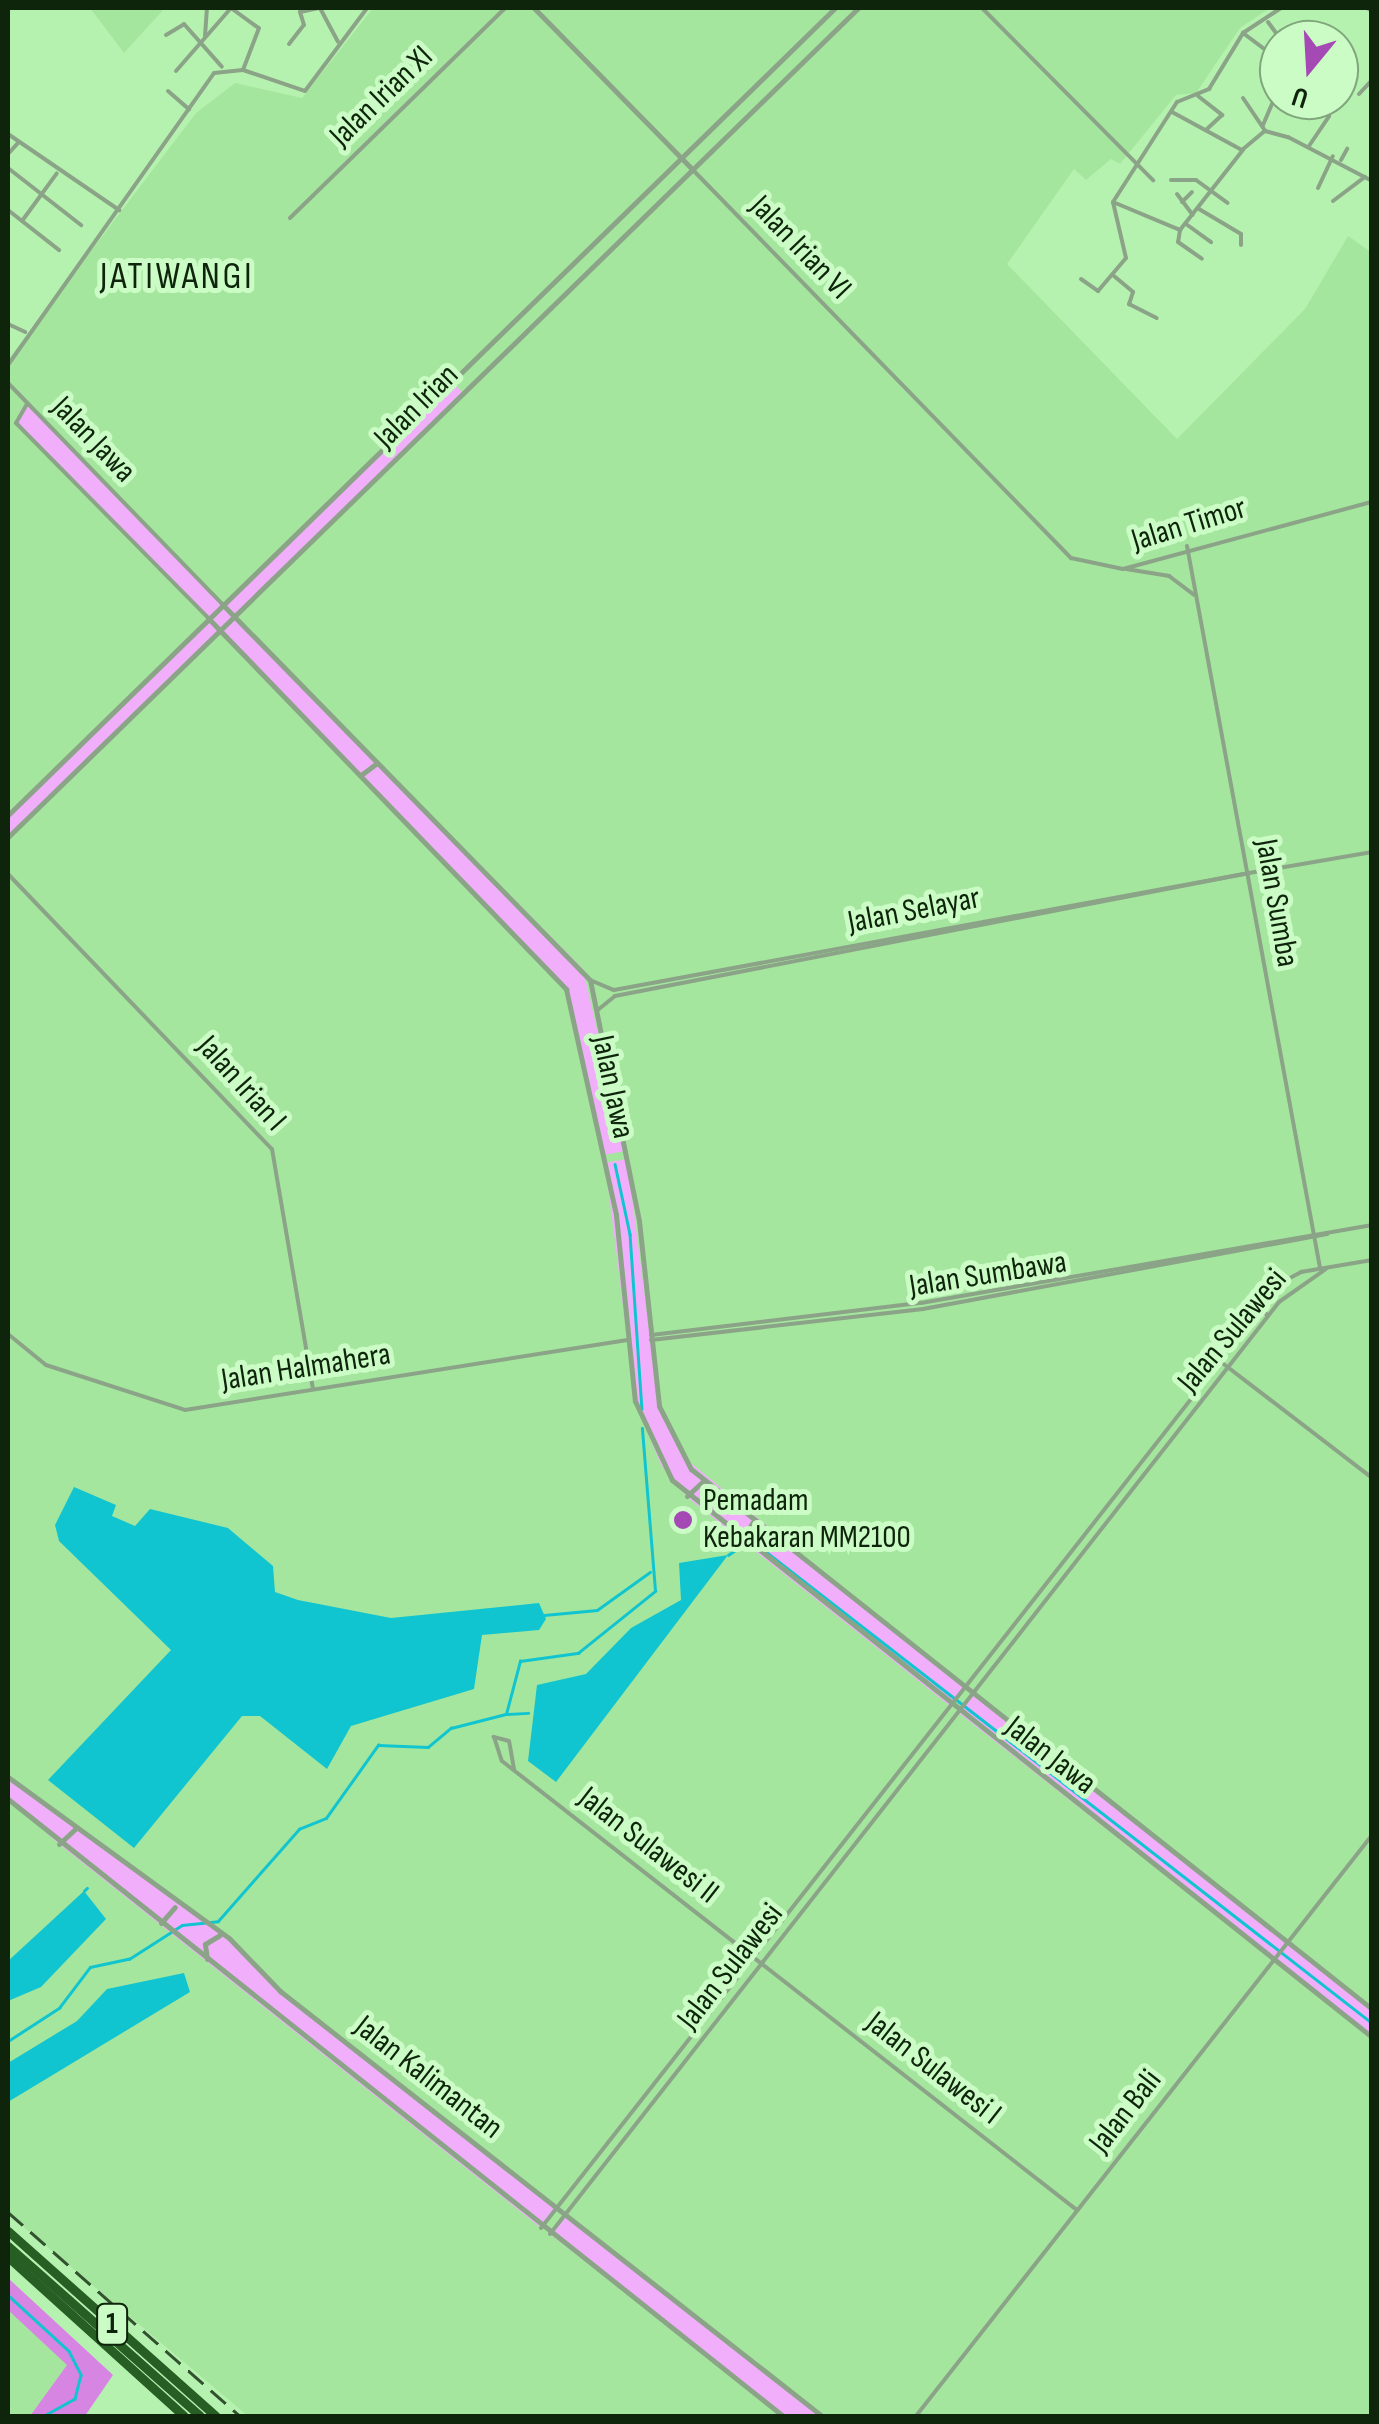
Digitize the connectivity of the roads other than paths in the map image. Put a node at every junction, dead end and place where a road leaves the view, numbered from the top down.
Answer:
1 (207, 8) edge
2 (231, 8) edge
3 (320, 8) edge
4 (364, 8) edge
5 (505, 8) edge
6 (534, 8) edge
7 (835, 8) edge
8 (858, 8) edge
9 (982, 8) edge
10 (1259, 26) edge
11 (1243, 33) junction
12 (166, 34) dead end
13 (204, 37) junction
14 (338, 42) junction
15 (289, 44) dead end
16 (1259, 45) edge
17 (222, 67) junction
18 (243, 70) junction
19 (176, 71) dead end
20 (1372, 80) edge
21 (168, 90) dead end
22 (1359, 94) dead end
23 (1198, 96) junction
24 (1243, 98) dead end
25 (188, 109) junction
26 (1172, 112) junction
27 (1267, 120) edge
28 (1327, 120) edge
29 (1217, 125) junction
30 (1264, 128) junction
31 (1206, 130) junction
32 (8, 134) edge
33 (1219, 137) junction
34 (18, 142) junction
35 (1309, 146) junction
36 (1348, 149) dead end
37 (1243, 150) junction
38 (8, 154) edge
39 (1332, 156) junction
40 (681, 157) junction
41 (1341, 160) junction
42 (1134, 165) junction
43 (8, 168) edge
44 (693, 170) junction
45 (57, 172) junction
46 (1365, 177) junction
47 (1153, 180) dead end
48 (1172, 180) dead end
49 (1372, 181) edge
50 (1318, 188) dead end
51 (1211, 190) junction
52 (1192, 192) dead end
53 (41, 194) junction
54 (1177, 194) dead end
55 (1334, 201) dead end
56 (1113, 202) junction
57 (1182, 202) junction
58 (1228, 204) dead end
59 (1199, 208) junction
60 (8, 210) edge
61 (119, 210) junction
62 (1193, 215) junction
63 (290, 218) dead end
64 (22, 221) junction
65 (1186, 224) junction
66 (81, 225) dead end
67 (1180, 230) junction
68 (1211, 242) dead end
69 (1240, 245) dead end
70 (59, 250) dead end
71 (1202, 259) dead end
72 (1114, 276) junction
73 (1082, 279) dead end
74 (1157, 318) dead end
75 (8, 324) edge
76 (25, 332) junction
77 (8, 365) edge
78 (451, 381) junction
79 (8, 383) edge
80 (463, 394) junction
81 (27, 404) junction
82 (1372, 502) edge
83 (1033, 520) joint
84 (1187, 546) junction
85 (1123, 569) junction
86 (1196, 599) junction
87 (222, 604) junction
88 (234, 616) junction
89 (208, 618) junction
90 (220, 630) junction
91 (377, 762) junction
92 (361, 775) junction
93 (8, 814) edge
94 (8, 837) edge
95 (1372, 852) edge
96 (8, 874) edge
97 (1248, 874) junction
98 (590, 980) junction
99 (636, 988) junction
100 (599, 1009) junction
101 (1372, 1224) edge
102 (1314, 1232) junction
103 (1329, 1233) junction
104 (1316, 1240) junction
105 (1372, 1260) edge
106 (1320, 1268) junction
107 (1330, 1268) junction
108 (1049, 1285) junction
109 (1249, 1305) junction
110 (1268, 1317) junction
111 (8, 1334) edge
112 (651, 1338) junction
113 (629, 1340) junction
114 (1220, 1362) junction
115 (1229, 1369) junction
116 (313, 1390) junction
117 (1372, 1478) edge
118 (703, 1481) junction
119 (687, 1496) junction
120 (754, 1522) junction
121 (741, 1542) junction
122 (963, 1690) junction
123 (971, 1697) junction
124 (952, 1704) junction
125 (961, 1711) junction
126 (514, 1768) junction
127 (8, 1776) edge
128 (8, 1798) edge
129 (75, 1829) junction
130 (1372, 1835) edge
131 (60, 1844) junction
132 (176, 1906) junction
133 (164, 1926) junction
134 (222, 1935) junction
135 (1285, 1944) junction
136 (1275, 1957) junction
137 (754, 1958) junction
138 (208, 1962) junction
139 (762, 1964) junction
140 (1372, 2008) edge
141 (1372, 2037) edge
142 (556, 2208) junction
143 (1077, 2210) junction
144 (565, 2215) junction
145 (541, 2228) junction
146 (8, 2230) edge
147 (550, 2234) junction
148 (8, 2252) edge
149 (184, 2416) edge
150 (196, 2416) edge
151 (216, 2416) edge
152 (784, 2416) edge
153 (822, 2416) edge
154 (916, 2416) edge

1 - 13 street
2 - 13 street
2 - 18 street
3 - 14 street
3 - 15 street
4 - 14 street
5 - 63 street, Jalan Irian XI
6 - 40 street, Jalan Irian VI
7 - 40 street, Jalan Irian
8 - 44 street, Jalan Irian
9 - 42 street
10 - 11 street
11 - 16 street
11 - 23 street
12 - 13 street
13 - 17 street
13 - 19 street
14 - 18 street
17 - 18 street
17 - 25 street
20 - 22 street
21 - 25 street
23 - 26 street
23 - 29 street
24 - 30 street
25 - 61 street
26 - 31 street
26 - 42 street
27 - 30 street
28 - 35 street
29 - 31 street
29 - 33 street
30 - 35 street
30 - 37 street
31 - 33 street
32 - 34 street
33 - 37 street
34 - 38 street
34 - 45 street
35 - 39 street
36 - 41 street
37 - 51 street
39 - 41 street
39 - 50 street
40 - 44 street, Jalan Irian VI
40 - 78 street, Jalan Irian
41 - 46 street
42 - 47 street
42 - 56 street
43 - 53 street
44 - 80 street, Jalan Irian
44 - 83 street, Jalan Irian VI
45 - 53 street
45 - 61 street
46 - 49 street
46 - 55 street
48 - 51 street
51 - 58 street
51 - 59 street
52 - 57 street
53 - 64 street
53 - 66 street
54 - 57 street
56 - 67 street
56 - 72 street
57 - 62 street
59 - 62 street
59 - 69 street
60 - 64 street
61 - 76 street
62 - 65 street
64 - 70 street
65 - 67 street
65 - 68 street
67 - 71 street
72 - 73 street
72 - 74 street
75 - 76 street
76 - 77 street
78 - 80 street
78 - 87 street, Jalan Irian
79 - 81 street
80 - 88 street, Jalan Irian
81 - 87 street, Jalan Jawa
81 - 89 street, Jalan Jawa
82 - 84 street, Jalan Timor
83 - 85 street, Jalan Timor
84 - 85 street, Jalan Timor
84 - 86 street, Jalan Sumba
85 - 86 street
86 - 97 street, Jalan Sumba
87 - 88 street, Jalan Jawa
87 - 89 street, Jalan Irian
88 - 90 street, Jalan Irian
88 - 91 street, Jalan Jawa
89 - 90 street, Jalan Jawa
89 - 93 street, Jalan Irian
90 - 92 street, Jalan Jawa
90 - 94 street, Jalan Irian
91 - 92 street
91 - 98 street, Jalan Jawa
92 - 113 street, Jalan Jawa
95 - 97 street, Jalan Selayar
96 - 116 street, Jalan Irian I
97 - 99 street, Jalan Selayar
97 - 102 street, Jalan Sumba
98 - 99 street, Jalan Selayar
98 - 100 street, Jalan Jawa
99 - 100 street, Jalan Selayar
100 - 112 street, Jalan Jawa
101 - 103 street, Jalan Sumbawa
102 - 103 street, Jalan Sumbawa
102 - 104 street, Jalan Sumba
102 - 108 street, Jalan Sumbawa
103 - 104 street, Jalan Sumbawa
104 - 106 street, Jalan Sumba
104 - 108 street, Jalan Sumbawa
105 - 107 street
106 - 107 street, Jalan Sulawesi
106 - 109 street, Jalan Sulawesi
107 - 110 street, Jalan Sulawesi
108 - 112 street, Jalan Sumbawa
109 - 110 street
109 - 114 street, Jalan Sulawesi
110 - 115 street, Jalan Sulawesi
111 - 116 street, Jalan Halmahera
112 - 118 street, Jalan Jawa
113 - 116 street, Jalan Halmahera
113 - 119 street, Jalan Jawa
114 - 115 street
114 - 122 street, Jalan Sulawesi
115 - 117 street
115 - 123 street, Jalan Sulawesi
118 - 119 street
118 - 120 street, Jalan Jawa
119 - 121 street, Jalan Jawa
120 - 121 street
120 - 122 street, Jalan Jawa
121 - 124 street, Jalan Jawa
122 - 123 street, Jalan Jawa
122 - 124 street, Jalan Sulawesi
123 - 125 street, Jalan Sulawesi
123 - 135 street, Jalan Jawa
124 - 125 street, Jalan Jawa
124 - 137 street, Jalan Sulawesi
125 - 136 street, Jalan Jawa
125 - 139 street, Jalan Sulawesi
126 - 126 street, Jalan Sulawesi II
126 - 137 street, Jalan Sulawesi II
127 - 129 street, Jalan Kalimantan
128 - 131 street, Jalan Kalimantan
129 - 131 street
129 - 132 street, Jalan Kalimantan
130 - 135 street, Jalan Bali
131 - 133 street, Jalan Kalimantan
132 - 133 street
132 - 134 street, Jalan Kalimantan
133 - 138 street, Jalan Kalimantan
134 - 138 street
134 - 142 street, Jalan Kalimantan
135 - 136 street, Jalan Bali
135 - 140 street, Jalan Jawa
136 - 141 street, Jalan Jawa
136 - 143 street, Jalan Bali
137 - 139 street, Jalan Sulawesi II
137 - 142 street, Jalan Sulawesi
138 - 145 street, Jalan Kalimantan
139 - 143 street, Jalan Sulawesi I
139 - 144 street, Jalan Sulawesi
142 - 144 street, Jalan Kalimantan
142 - 145 street, Jalan Sulawesi
143 - 154 street, Jalan Bali
144 - 147 street, Jalan Sulawesi
144 - 153 street, Jalan Kalimantan
145 - 147 street, Jalan Kalimantan
146 - 151 highway, 1
147 - 152 street, Jalan Kalimantan
148 - 149 highway, 1
148 - 150 highway, 1

